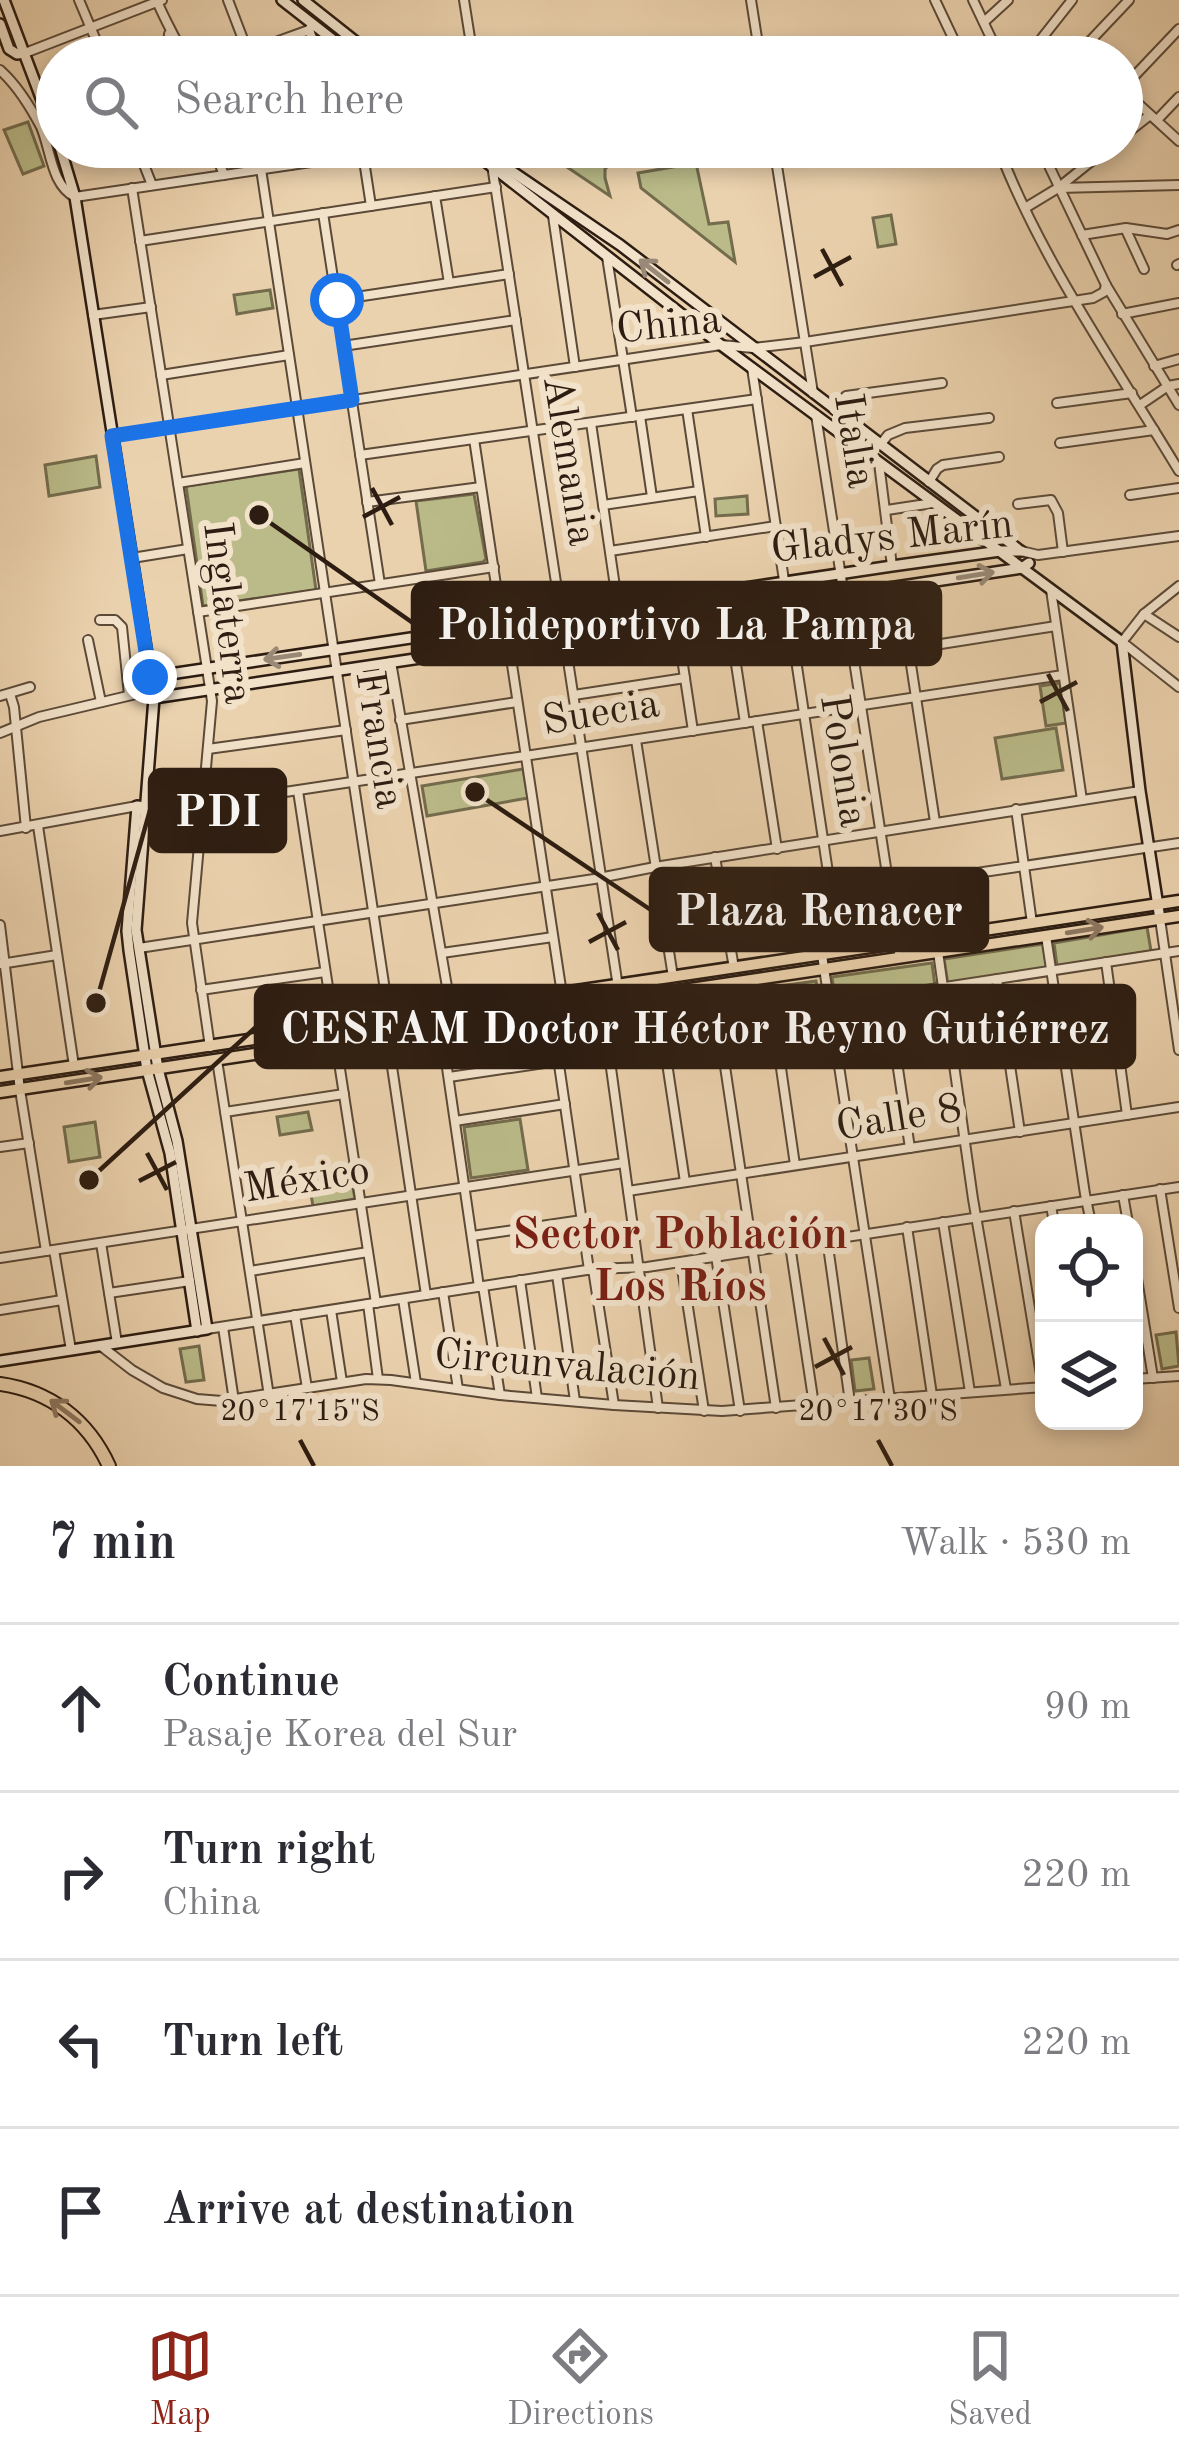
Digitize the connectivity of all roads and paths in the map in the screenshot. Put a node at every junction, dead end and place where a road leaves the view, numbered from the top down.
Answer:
1 (4, 0) edge
2 (228, 0) edge
3 (282, 0) edge
4 (303, 0) edge
5 (464, 0) edge
6 (751, 0) edge
7 (935, 0) edge
8 (973, 0) edge
9 (1008, 0) edge
10 (1072, 0) edge
11 (1130, 0) edge
12 (80, 1) edge
13 (159, 1) edge
14 (984, 22) junction
15 (0, 24) edge
16 (311, 27) junction
17 (91, 28) junction
18 (1179, 29) edge
19 (169, 32) junction
20 (70, 36) edge
21 (94, 36) edge
22 (169, 36) edge
23 (173, 36) edge
24 (242, 36) edge
25 (291, 36) edge
26 (313, 36) edge
27 (324, 36) edge
28 (348, 36) edge
29 (469, 36) edge
30 (757, 36) edge
31 (952, 36) edge
32 (990, 36) edge
33 (1044, 36) edge
34 (1095, 36) edge
35 (36, 49) edge
36 (25, 53) junction
37 (1143, 67) edge
38 (0, 70) edge
39 (36, 83) edge
40 (1179, 98) edge
41 (1143, 109) edge
42 (1153, 118) junction
43 (36, 119) edge
44 (1143, 124) edge
45 (1179, 141) edge
46 (55, 168) edge
47 (66, 168) edge
48 (145, 168) edge
49 (221, 168) edge
50 (273, 168) edge
51 (363, 168) edge
52 (507, 168) edge
53 (777, 168) edge
54 (1007, 168) edge
55 (1051, 168) edge
56 (1083, 168) edge
57 (493, 169) joint
58 (261, 170) junction
59 (224, 175) junction
60 (152, 185) junction
61 (1179, 185) edge
62 (496, 187) junction
63 (132, 188) junction
64 (1058, 188) junction
65 (435, 196) junction
66 (75, 197) junction
67 (371, 206) junction
68 (1025, 208) junction
69 (323, 214) junction
70 (553, 216) junction
71 (269, 222) junction
72 (1126, 228) junction
73 (1179, 230) edge
74 (1082, 235) junction
75 (140, 241) junction
76 (607, 256) junction
77 (1144, 268) dead end
78 (509, 274) junction
79 (449, 283) junction
80 (1106, 285) junction
81 (337, 300) junction
82 (1076, 300) junction
83 (1179, 303) edge
84 (151, 307) junction
85 (1123, 314) junction
86 (93, 315) junction
87 (517, 320) junction
88 (805, 342) junction
89 (722, 345) junction
90 (344, 346) junction
91 (753, 348) junction
92 (289, 355) junction
93 (1179, 359) edge
94 (624, 360) junction
95 (752, 366) junction
96 (1154, 366) junction
97 (575, 367) junction
98 (161, 374) junction
99 (525, 374) junction
100 (942, 383) dead end
101 (1179, 384) edge
102 (1168, 386) junction
103 (1132, 393) junction
104 (813, 394) junction
105 (352, 400) junction
106 (757, 400) junction
107 (1057, 403) dead end
108 (1140, 405) junction
109 (1179, 405) edge
110 (297, 408) junction
111 (687, 409) junction
112 (834, 410) junction
113 (816, 415) junction
114 (636, 416) junction
115 (989, 418) dead end
116 (591, 423) junction
117 (169, 427) junction
118 (1154, 430) junction
119 (533, 431) junction
120 (112, 436) junction
121 (474, 439) junction
122 (1060, 443) dead end
123 (880, 445) junction
124 (360, 455) junction
125 (999, 457) dead end
126 (305, 463) junction
127 (879, 463) junction
128 (1179, 471) edge
129 (929, 482) junction
130 (178, 483) junction
131 (482, 487) junction
132 (1179, 488) edge
133 (699, 491) junction
134 (1130, 495) dead end
135 (652, 498) junction
136 (367, 502) junction
137 (934, 503) junction
138 (1018, 504) dead end
139 (603, 505) junction
140 (887, 510) junction
141 (776, 526) junction
142 (1179, 536) edge
143 (706, 537) junction
144 (188, 549) junction
145 (610, 551) junction
146 (1000, 551) junction
147 (1021, 551) junction
148 (1063, 552) junction
149 (132, 558) junction
150 (1030, 562) junction
151 (892, 566) junction
152 (494, 567) junction
153 (841, 574) junction
154 (785, 582) junction
155 (380, 584) junction
156 (898, 586) junction
157 (1179, 586) edge
158 (1051, 589) junction
159 (325, 592) junction
160 (844, 594) junction
161 (788, 603) junction
162 (618, 607) junction
163 (198, 612) junction
164 (728, 612) junction
165 (1144, 614) junction
166 (562, 616) junction
167 (100, 620) dead end
168 (676, 620) junction
169 (502, 625) junction
170 (1056, 626) junction
171 (565, 636) junction
172 (1179, 637) edge
173 (88, 640) dead end
174 (1122, 642) junction
175 (509, 645) junction
176 (908, 649) junction
177 (334, 650) junction
178 (392, 662) junction
179 (207, 669) junction
180 (337, 670) junction
181 (1064, 675) junction
182 (150, 677) junction
183 (685, 678) junction
184 (30, 687) dead end
185 (1179, 687) edge
186 (210, 689) junction
187 (153, 694) junction
188 (5, 695) edge
189 (129, 695) junction
190 (574, 695) junction
191 (916, 697) junction
192 (101, 702) junction
193 (518, 702) junction
194 (861, 705) junction
195 (805, 714) junction
196 (400, 720) junction
197 (757, 721) junction
198 (745, 723) junction
199 (15, 727) junction
200 (346, 730) junction
201 (693, 731) junction
202 (0, 733) edge
203 (636, 740) junction
204 (582, 748) junction
205 (208, 749) junction
206 (526, 756) junction
207 (410, 774) junction
208 (354, 782) junction
209 (298, 791) junction
210 (1140, 791) junction
211 (1082, 800) junction
212 (142, 807) junction
213 (202, 809) junction
214 (1016, 809) junction
215 (935, 822) junction
216 (38, 826) junction
217 (26, 828) junction
218 (880, 831) junction
219 (0, 832) edge
220 (824, 842) junction
221 (1179, 842) edge
222 (1149, 847) junction
223 (777, 849) junction
224 (715, 857) junction
225 (655, 867) junction
226 (1024, 867) junction
227 (602, 877) junction
228 (545, 886) junction
229 (889, 886) junction
230 (832, 895) junction
231 (1179, 901) edge
232 (434, 903) junction
233 (1157, 904) junction
234 (724, 910) junction
235 (373, 912) junction
236 (1179, 916) edge
237 (1160, 919) junction
238 (317, 921) junction
239 (1032, 923) junction
240 (0, 926) edge
241 (1046, 936) junction
242 (553, 937) junction
243 (194, 939) junction
244 (898, 944) junction
245 (139, 948) junction
246 (1179, 951) edge
247 (442, 952) junction
248 (840, 952) junction
249 (938, 952) junction
250 (1165, 953) junction
251 (57, 955) junction
252 (822, 955) junction
253 (900, 958) junction
254 (1106, 962) junction
255 (3, 963) edge
256 (734, 968) junction
257 (824, 969) junction
258 (1052, 970) junction
259 (325, 972) junction
260 (673, 977) junction
261 (997, 979) junction
262 (139, 983) junction
263 (618, 986) junction
264 (713, 986) junction
265 (943, 987) junction
266 (201, 990) junction
267 (562, 994) junction
268 (886, 996) junction
269 (620, 1000) junction
270 (602, 1003) junction
271 (829, 1005) junction
272 (551, 1010) junction
273 (451, 1011) junction
274 (13, 1013) junction
275 (772, 1013) junction
276 (0, 1015) edge
277 (389, 1020) junction
278 (718, 1022) junction
279 (441, 1027) junction
280 (334, 1028) junction
281 (662, 1030) junction
282 (388, 1035) junction
283 (607, 1039) junction
284 (336, 1042) junction
285 (209, 1047) junction
286 (1179, 1050) edge
287 (150, 1055) junction
288 (217, 1060) junction
289 (558, 1061) junction
290 (74, 1066) junction
291 (153, 1070) junction
292 (20, 1075) junction
293 (0, 1077) edge
294 (448, 1077) junction
295 (20, 1090) junction
296 (0, 1092) edge
297 (344, 1094) junction
298 (565, 1104) junction
299 (1179, 1107) edge
300 (225, 1112) junction
301 (1127, 1115) junction
302 (455, 1121) junction
303 (1074, 1123) junction
304 (1019, 1132) junction
305 (965, 1140) junction
306 (29, 1143) junction
307 (0, 1147) edge
308 (910, 1148) junction
309 (852, 1157) junction
310 (624, 1163) junction
311 (795, 1166) junction
312 (574, 1171) junction
313 (741, 1174) junction
314 (685, 1182) junction
315 (1179, 1186) edge
316 (465, 1187) junction
317 (1160, 1189) junction
318 (628, 1191) junction
319 (1124, 1195) junction
320 (411, 1196) junction
321 (1087, 1200) junction
322 (360, 1203) junction
323 (1051, 1205) junction
324 (1015, 1211) junction
325 (1052, 1214) edge
326 (1089, 1214) edge
327 (1127, 1214) edge
328 (977, 1217) junction
329 (582, 1220) junction
330 (242, 1221) junction
331 (943, 1222) junction
332 (907, 1227) junction
333 (187, 1230) junction
334 (864, 1234) junction
335 (472, 1236) junction
336 (827, 1240) junction
337 (101, 1243) junction
338 (790, 1245) junction
339 (50, 1251) junction
340 (752, 1251) junction
341 (368, 1252) junction
342 (716, 1256) junction
343 (0, 1258) edge
344 (681, 1262) junction
345 (638, 1265) junction
346 (591, 1269) junction
347 (250, 1270) junction
348 (557, 1275) junction
349 (520, 1280) junction
350 (190, 1281) junction
351 (481, 1286) junction
352 (443, 1292) junction
353 (109, 1293) junction
354 (426, 1295) junction
355 (403, 1299) junction
356 (62, 1300) junction
357 (372, 1304) junction
358 (1179, 1307) edge
359 (0, 1310) edge
360 (331, 1310) junction
361 (295, 1316) junction
362 (1143, 1316) edge
363 (258, 1321) junction
364 (223, 1327) junction
365 (202, 1330) junction
366 (1035, 1332) edge
367 (117, 1343) junction
368 (100, 1346) junction
369 (71, 1350) junction
370 (0, 1361) edge
371 (608, 1366) junction
372 (570, 1369) junction
373 (1179, 1376) edge
374 (1153, 1378) junction
375 (378, 1379) junction
376 (1143, 1379) edge
377 (342, 1382) junction
378 (416, 1383) junction
379 (0, 1384) edge
380 (307, 1388) junction
381 (1035, 1388) edge
382 (458, 1389) junction
383 (1006, 1390) junction
384 (970, 1392) junction
385 (500, 1394) junction
386 (932, 1395) junction
387 (269, 1396) junction
388 (537, 1398) junction
389 (890, 1399) junction
390 (234, 1401) junction
391 (575, 1401) junction
392 (850, 1402) junction
393 (614, 1405) junction
394 (814, 1405) junction
395 (658, 1408) junction
396 (776, 1408) junction
397 (704, 1411) junction
398 (740, 1411) junction
399 (109, 1466) edge

1 - 36 street
2 - 24 street
3 - 16 street
4 - 28 street
5 - 29 street
6 - 30 street
7 - 31 street
8 - 14 street
9 - 14 street
10 - 33 street
11 - 34 street
12 - 17 street
13 - 17 street
13 - 19 street
14 - 32 street
15 - 36 street
16 - 25 street
16 - 26 street
16 - 27 street
17 - 20 street
17 - 21 street
18 - 37 street
19 - 22 street
19 - 23 street
35 - 36 street
36 - 39 street
38 - 43 street
40 - 42 street
41 - 42 street
42 - 44 street
42 - 45 street
46 - 66 street
47 - 66 street
48 - 60 street
49 - 59 street
50 - 58 street
51 - 67 street
91 -> 52 street
53 - 88 street, Italia
54 - 68 street
55 - 64 street
56 - 64 street
57 - 62 street, Alemania
57 - 70 street
58 - 59 street
58 - 71 street, Francia
59 - 60 street
60 - 63 street
61 - 64 street
62 - 65 street
62 - 78 street, Alemania
63 - 66 street
63 - 75 street, Inglaterra
64 - 68 street
64 - 74 street
65 - 67 street
65 - 79 street
66 - 86 street
67 - 69 street
68 - 82 street
69 - 71 street
69 - 81 street
70 - 76 street
70 - 97 street
71 - 75 street
71 - 92 street, Francia
72 - 73 street
72 - 74 street
72 - 77 street
74 - 80 street
75 - 84 street, Inglaterra
76 - 89 street
76 - 94 street
78 - 79 street
78 - 87 street, Alemania
79 - 81 street
80 - 82 street, China
80 - 85 street
81 - 90 street
82 - 88 street, China
82 - 103 street
83 - 85 street
84 - 86 street
84 - 98 street, Inglaterra
85 - 96 street
86 - 120 street
87 - 90 street
87 - 99 street, Alemania
88 - 91 street, China
88 - 104 street, Italia
89 - 91 street, China
89 - 94 street, China
89 - 95 street
90 - 105 street
91 - 104 street
92 - 98 street
92 - 110 street, Francia
93 - 96 street
94 - 97 street, China
94 - 114 street
95 - 106 street, Polonia
95 - 113 street
96 - 102 street
97 - 99 street, China
98 - 117 street, Inglaterra
99 - 105 street, China
99 - 119 street, Alemania
100 - 112 street
101 - 102 street
102 - 108 street
102 - 109 street
103 - 107 street
103 - 108 street
104 - 112 street
104 - 113 street, Italia
105 - 110 street, China
105 - 124 street
106 - 111 street
106 - 141 street, Polonia
108 - 118 street
110 - 117 street, China
110 - 126 street, Francia
111 - 114 street
111 - 133 street
112 - 123 street
113 - 127 street
113 - 153 street, Italia
114 - 116 street
114 - 135 street
115 - 123 street
116 - 119 street
116 - 139 street
117 - 120 street, China
117 - 130 street, Inglaterra
118 - 122 street
118 - 128 street
119 - 121 street
119 - 166 street, Alemania
120 - 149 street
121 - 124 street
121 - 131 street
123 - 129 street
124 - 136 street
125 - 129 street
126 - 130 street
126 - 159 street, Francia
127 - 137 street
127 - 140 street
129 - 147 street
130 - 144 street, Inglaterra
131 - 136 street
131 - 152 street
132 - 134 street
133 - 135 street
133 - 143 street
135 - 139 street
136 - 155 street
137 - 140 street
137 - 146 street
138 - 148 street
139 - 145 street
140 - 151 street
141 - 143 street
141 - 154 street, Polonia
142 - 148 street
143 - 145 street
144 - 149 street
144 - 163 street, Inglaterra
145 - 162 street
146 - 147 street, Gladys Marín
146 - 150 street
146 - 151 street, Gladys Marín
147 - 150 street
148 - 150 street
149 - 182 street
156 -> 150 street, Gladys Marín
150 - 158 street
151 - 153 street, Gladys Marín
152 - 155 street
152 - 169 street
153 - 154 street, Gladys Marín
153 - 160 street, Italia
154 - 161 street, Polonia
154 - 162 street, Gladys Marín
155 - 159 street
156 - 160 street, Gladys Marín
156 - 176 street
157 - 165 street
158 - 170 street
158 - 174 street
159 - 163 street
159 - 177 street, Francia
160 - 161 street, Gladys Marín
160 - 194 street, Italia
161 - 164 street, Gladys Marín
161 - 195 street, Polonia
162 - 166 street, Gladys Marín
163 - 179 street, Inglaterra
164 - 168 street, Gladys Marín
164 - 198 street
165 - 172 street
165 - 174 street
166 - 169 street, Gladys Marín
166 - 171 street, Alemania
167 - 189 street
168 - 171 street, Gladys Marín
168 - 183 street
169 - 177 street, Gladys Marín
170 - 176 street
170 - 181 street
171 - 175 street, Gladys Marín
171 - 190 street, Alemania
173 - 192 street
174 - 185 street
174 - 210 street
175 - 178 street, Gladys Marín
175 - 193 street
176 - 191 street
177 -> 179 street, Gladys Marín
177 - 180 street, Francia
178 - 180 street, Gladys Marín
178 - 196 street
179 - 182 street, Gladys Marín
179 - 186 street, Inglaterra
180 - 186 street, Gladys Marín
180 - 200 street, Francia
181 - 191 street, Suecia
181 - 211 street
182 - 187 street
183 - 190 street
183 - 201 street
184 - 188 street
186 - 187 street, Gladys Marín
186 - 205 street, Inglaterra
187 - 189 street
187 - 212 street
188 - 199 street
189 - 192 street
190 - 204 street, Alemania
191 - 194 street, Suecia
191 - 215 street
192 - 199 street
193 - 196 street
193 - 206 street
194 - 195 street, Suecia
194 - 218 street, Italia
195 - 197 street, Suecia
195 - 220 street, Polonia
196 - 207 street
197 - 198 street, Suecia
197 - 223 street
198 - 201 street, Suecia
199 - 202 street
199 - 217 street
200 - 205 street
200 - 208 street, Francia
201 - 203 street, Suecia
203 - 204 street, Suecia
203 - 225 street
204 - 206 street, Suecia
204 - 227 street, Alemania
205 - 213 street, Inglaterra
206 - 207 street, Suecia
206 - 228 street
207 - 208 street, Suecia
207 - 232 street
208 - 209 street, Suecia
208 - 235 street, Francia
209 - 213 street, Suecia
209 - 238 street
210 - 211 street
210 - 222 street
211 - 214 street
212 - 213 street, Suecia
212 - 216 street, Suecia
212 - 245 street
212 - 262 street
213 - 243 street, Inglaterra
214 - 215 street
214 - 226 street
215 - 218 street
216 - 217 street, Suecia
216 - 251 street
217 - 219 street, Suecia
218 - 220 street
218 - 229 street, Italia
220 - 223 street
220 - 230 street, Polonia
221 - 222 street
222 - 226 street
222 - 233 street
223 - 224 street
224 - 225 street
224 - 234 street
225 - 227 street
225 - 260 street
226 - 229 street
226 - 239 street
227 - 228 street
227 - 263 street, Alemania
228 - 232 street
228 - 242 street
229 - 244 street, Italia
230 - 234 street
230 - 248 street, Polonia
231 - 233 main road
232 - 235 street
232 - 247 street
233 - 237 street
233 - 239 main road
234 - 256 street
235 - 238 street
235 - 277 street, Francia
236 - 237 main road
241 -> 237 main road
237 - 250 street
238 - 243 street
238 - 259 street
239 - 244 main road
240 - 255 street
241 - 249 main road
241 - 258 street
242 - 247 street
242 - 267 street
243 - 245 street
243 - 266 street, Inglaterra
244 - 248 main road
244 - 253 street, Italia
245 - 262 street
246 - 250 street
247 - 273 street
248 - 252 main road
249 - 253 main road
249 - 265 street
250 - 254 street
250 - 286 street
251 - 255 street
251 - 290 street
252 - 256 main road
252 - 257 street
253 - 257 main road
254 - 258 street
254 - 301 street
255 - 274 street
256 - 260 main road
257 - 264 main road
257 - 271 street
258 - 261 street
258 - 303 street
259 - 266 street
259 - 280 street
260 - 263 main road
261 - 265 street
261 - 304 street
262 - 287 street
263 - 267 main road
263 - 269 street, Alemania
264 - 269 main road
264 - 278 street
265 - 268 street
265 - 305 street
266 - 285 street, Inglaterra
267 - 273 main road
268 - 271 street
268 - 308 street
269 - 270 main road
270 - 272 main road
270 - 283 street
271 - 275 street
271 - 309 street
272 - 279 main road
272 - 289 street
273 - 277 main road
274 - 276 street
274 - 292 street
275 - 278 street
275 - 311 street
277 - 280 main road
277 - 282 street, Francia
278 - 281 street
278 - 313 street
279 - 282 main road
279 - 294 street
280 - 285 main road
281 - 283 street
281 - 314 street
282 - 284 main road
282 - 320 street, Francia
283 - 310 street
284 - 288 main road
284 - 297 street
285 - 287 main road
287 - 290 main road
287 - 291 street
288 - 291 main road
288 - 300 street
289 - 294 street
289 - 298 street
290 - 292 main road
295 -> 291 main road
291 - 333 street
292 - 293 main road
292 - 295 street
294 - 302 street
295 - 296 main road
295 - 306 street
297 - 300 street
297 - 322 street
298 - 302 street
298 - 312 street
299 - 301 street, Calle 8
300 - 330 street
301 - 303 street, Calle 8
302 - 316 street
303 - 304 street, Calle 8
303 - 321 street
304 - 305 street, Calle 8
305 - 308 street, Calle 8
305 - 328 street
306 - 307 street
306 - 339 street
308 - 309 street, Calle 8
309 - 311 street, Calle 8
309 - 334 street
310 - 312 street, México
310 - 318 street
311 - 313 street, Calle 8
312 - 316 street, México
312 - 329 street
313 - 314 street, Calle 8
313 - 340 street
314 - 318 street, Calle 8
315 - 317 street
316 - 320 street, México
316 - 335 street
317 - 319 street
317 - 358 street
318 - 345 street
319 - 321 street
319 - 327 street
320 - 322 street, México
320 - 354 street, Francia
321 - 323 street
321 - 326 street
322 - 330 street, México
322 - 341 street
323 - 324 street
323 - 325 street
324 - 328 street
324 - 366 street
328 - 331 street
328 - 383 street
329 - 335 street
329 - 346 street
330 - 333 street, México
330 - 347 street
331 - 332 street
331 - 384 street
332 - 334 street
332 - 386 street
333 - 337 street, México
333 - 350 street
333 - 365 street
334 - 336 street
334 - 389 street
335 - 351 street
336 - 338 street
336 - 392 street
337 - 339 street, México
337 - 353 street
338 - 340 street
338 - 394 street
339 - 343 street, México
339 - 356 street
340 - 342 street
340 - 396 street
341 - 347 street
341 - 357 street
342 - 344 street
342 - 398 street
344 - 345 street
344 - 397 street
345 - 346 street
345 - 395 street
346 - 348 street
346 - 371 street
347 - 363 street
348 - 349 street
348 - 372 street
349 - 351 street
349 - 388 street
350 - 353 street
350 - 365 street
351 - 352 street
351 - 385 street
352 - 354 street
352 - 382 street
353 - 367 street
354 - 355 street
355 - 357 street
355 - 378 street
356 - 359 street
356 - 369 street
357 - 360 street
357 - 375 street
360 - 361 street
360 - 377 street
361 - 363 street
361 - 380 street
362 - 374 street
363 - 364 street
363 - 387 street
364 - 365 street
364 - 390 street
365 - 367 street
367 - 368 street
368 - 369 street
368 - 390 street, Circunvalación
369 - 370 street
371 - 372 street
371 - 393 street
372 - 391 street
373 - 374 street
374 - 376 street
375 - 377 street, Circunvalación
375 - 378 street, Circunvalación
377 - 380 street, Circunvalación
378 - 382 street, Circunvalación
399 -> 379 highway
380 - 387 street, Circunvalación
381 - 383 street, Circunvalación
382 - 385 street, Circunvalación
383 - 384 street, Circunvalación
384 - 386 street, Circunvalación
385 - 388 street, Circunvalación
386 - 389 street, Circunvalación
387 - 390 street, Circunvalación
388 - 391 street, Circunvalación
389 - 392 street, Circunvalación
391 - 393 street, Circunvalación
392 - 394 street, Circunvalación
393 - 395 street, Circunvalación
394 - 396 street, Circunvalación
395 - 397 street, Circunvalación
396 - 398 street, Circunvalación
397 - 398 street, Circunvalación

